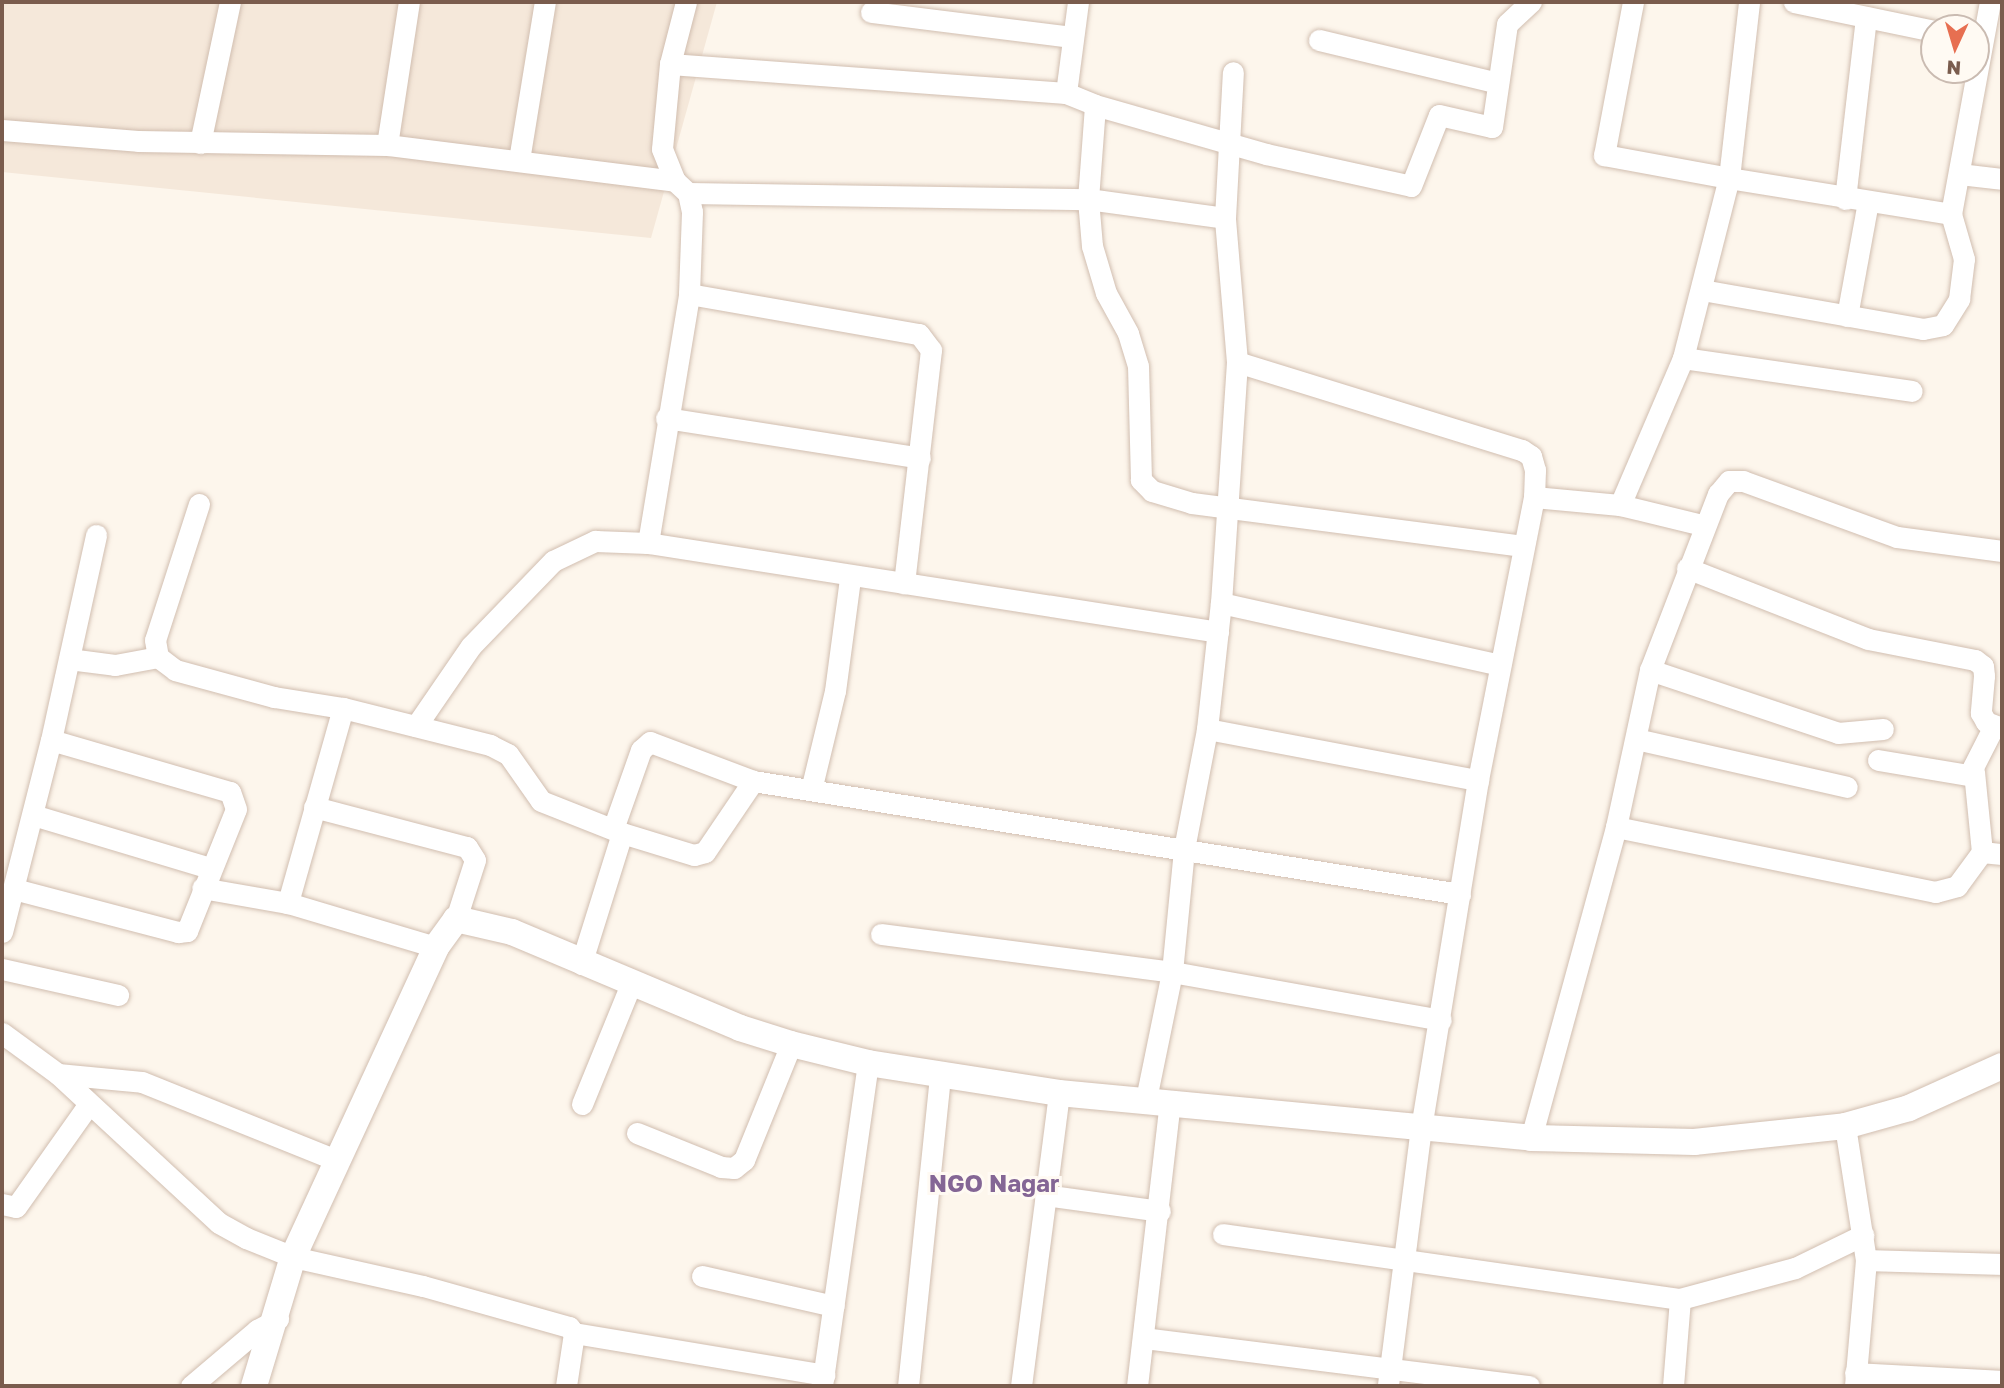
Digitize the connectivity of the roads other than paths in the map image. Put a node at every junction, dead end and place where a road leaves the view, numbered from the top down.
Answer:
1 (230, 2) edge
2 (408, 2) edge
3 (545, 2) edge
4 (1078, 2) edge
5 (1531, 2) edge
6 (1633, 2) edge
7 (1749, 2) edge
8 (1794, 2) edge
9 (682, 3) edge
10 (871, 12) dead end
11 (1866, 16) junction
12 (1920, 28) edge
13 (1071, 37) junction
14 (1318, 40) dead end
15 (670, 64) junction
16 (1233, 72) dead end
17 (1498, 83) junction
18 (1979, 84) edge
19 (1066, 93) junction
20 (1095, 105) junction
21 (2, 130) edge
22 (200, 143) junction
23 (1227, 143) junction
24 (387, 145) junction
25 (519, 160) junction
26 (1959, 173) junction
27 (1729, 178) junction
28 (2002, 179) edge
29 (682, 187) junction
30 (1088, 199) junction
31 (1845, 199) junction
32 (1868, 202) junction
33 (1951, 215) junction
34 (1225, 218) junction
35 (1702, 290) junction
36 (689, 294) junction
37 (1847, 316) junction
38 (1683, 358) junction
39 (1237, 362) junction
40 (1912, 391) dead end
41 (666, 418) junction
42 (920, 458) junction
43 (1534, 497) junction
44 (198, 504) dead end
45 (1620, 505) junction
46 (1228, 508) junction
47 (1702, 525) junction
48 (96, 535) dead end
49 (648, 544) junction
50 (1523, 546) junction
51 (2002, 551) edge
52 (1687, 568) junction
53 (850, 578) junction
54 (904, 583) junction
55 (1221, 603) junction
56 (1217, 632) junction
57 (158, 657) junction
58 (69, 659) junction
59 (1500, 665) junction
60 (1992, 668) edge
61 (1650, 670) junction
62 (343, 708) junction
63 (416, 726) junction
64 (1998, 727) edge
65 (1207, 729) junction
66 (1883, 729) dead end
67 (1636, 739) junction
68 (51, 740) junction
69 (1878, 761) dead end
70 (1973, 772) junction
71 (1478, 780) junction
72 (753, 781) junction
73 (1847, 787) dead end
74 (811, 790) junction
75 (314, 807) junction
76 (33, 815) junction
77 (1616, 827) junction
78 (618, 831) junction
79 (1184, 849) junction
80 (1992, 853) edge
81 (206, 878) junction
82 (14, 889) junction
83 (1460, 894) junction
84 (288, 904) junction
85 (456, 919) junction
86 (2, 932) edge
87 (881, 934) dead end
88 (436, 947) junction
89 (581, 964) junction
90 (2, 969) edge
91 (1172, 972) junction
92 (631, 984) junction
93 (118, 995) dead end
94 (1441, 1020) junction
95 (2, 1033) edge
96 (790, 1044) junction
97 (868, 1063) junction
98 (2002, 1066) edge
99 (58, 1074) junction
100 (940, 1077) junction
101 (1059, 1093) junction
102 (1158, 1100) junction
103 (89, 1104) junction
104 (582, 1104) dead end
105 (1845, 1126) junction
106 (1421, 1127) junction
107 (637, 1133) dead end
108 (1531, 1138) junction
109 (336, 1160) junction
110 (1045, 1195) junction
111 (2, 1204) edge
112 (1160, 1211) junction
113 (1223, 1234) dead end
114 (1863, 1235) junction
115 (293, 1257) junction
116 (1404, 1259) junction
117 (1866, 1260) junction
118 (2002, 1265) edge
119 (702, 1276) dead end
120 (1680, 1299) junction
121 (834, 1306) junction
122 (278, 1318) junction
123 (574, 1333) junction
124 (1143, 1338) junction
125 (1389, 1378) edge
126 (1855, 1380) edge
127 (823, 1381) edge
128 (2002, 1381) edge
129 (260, 1384) edge
130 (191, 1386) edge
131 (566, 1386) edge
132 (908, 1386) edge
133 (1021, 1386) edge
134 (1137, 1386) edge
135 (1529, 1386) edge
136 (1673, 1386) edge

1 - 22 street
2 - 24 street
3 - 25 street
4 - 13 street
5 - 17 street
6 - 27 street
7 - 27 street
8 - 11 street
9 - 15 street
10 - 13 street
11 - 12 street
11 - 31 street
13 - 19 street
14 - 17 street
15 - 19 street
15 - 29 street
16 - 23 street
17 - 23 street
18 - 26 street
19 - 20 street
20 - 23 street
20 - 30 street
21 - 22 street
22 - 24 street
23 - 34 street
24 - 25 street
25 - 29 street
26 - 28 street
26 - 33 street
27 - 31 street
27 - 35 street
29 - 30 street
29 - 36 street
30 - 34 street
30 - 46 street
31 - 32 street
32 - 33 street
32 - 37 street
33 - 37 street
34 - 39 street
35 - 37 street
35 - 38 street
36 - 41 street
36 - 42 street
38 - 40 street
38 - 45 street
39 - 43 street
39 - 46 street
41 - 42 street
41 - 49 street
42 - 54 street
43 - 45 street
43 - 50 street
44 - 57 street
45 - 47 street
46 - 50 street
46 - 55 street
47 - 51 street
47 - 52 street
48 - 58 street
49 - 53 street
49 - 63 street
50 - 59 street
52 - 60 street
52 - 61 street
53 - 54 street
53 - 74 street
54 - 56 street
55 - 56 street
55 - 59 street
56 - 65 street
57 - 58 street
57 - 62 street
58 - 68 street
59 - 71 street
60 - 64 street
61 - 66 street
61 - 67 street
62 - 63 street
62 - 75 street
63 - 78 street
64 - 70 street
65 - 71 street
65 - 79 street
67 - 73 street
67 - 77 street
68 - 76 street
68 - 81 street
69 - 70 street
70 - 80 street
71 - 83 street
72 - 74 street
72 - 78 street
72 - 78 street
74 - 79 street
75 - 84 street
75 - 85 street
76 - 81 street
76 - 82 street
77 - 80 street
77 - 108 street
78 - 89 street
79 - 83 street
79 - 91 street
81 - 82 street
81 - 84 street
82 - 86 street
83 - 94 street
84 - 88 street
85 - 88 street
85 - 89 street
87 - 91 street
88 - 109 street
89 - 92 street
90 - 93 street
91 - 94 street
91 - 102 street
92 - 96 street
92 - 104 street
94 - 106 street
95 - 99 street
96 - 97 street
96 - 107 street
97 - 100 street
97 - 121 street
98 - 105 street
99 - 103 street
99 - 109 street
100 - 101 street
100 - 132 street
101 - 102 street
101 - 110 street
102 - 106 street
102 - 112 street
103 - 111 street
103 - 115 street
105 - 108 street
105 - 114 street
106 - 108 street
106 - 116 street
109 - 115 street
110 - 112 street
110 - 133 street
112 - 124 street
113 - 116 street
114 - 117 street
114 - 120 street
115 - 122 street
115 - 123 street
116 - 120 street
116 - 125 street
117 - 118 street
117 - 126 street
119 - 121 street
120 - 136 street
121 - 127 street
122 - 129 street
122 - 130 street
123 - 127 street
123 - 131 street
124 - 125 street
124 - 134 street
125 - 135 street
126 - 128 street

